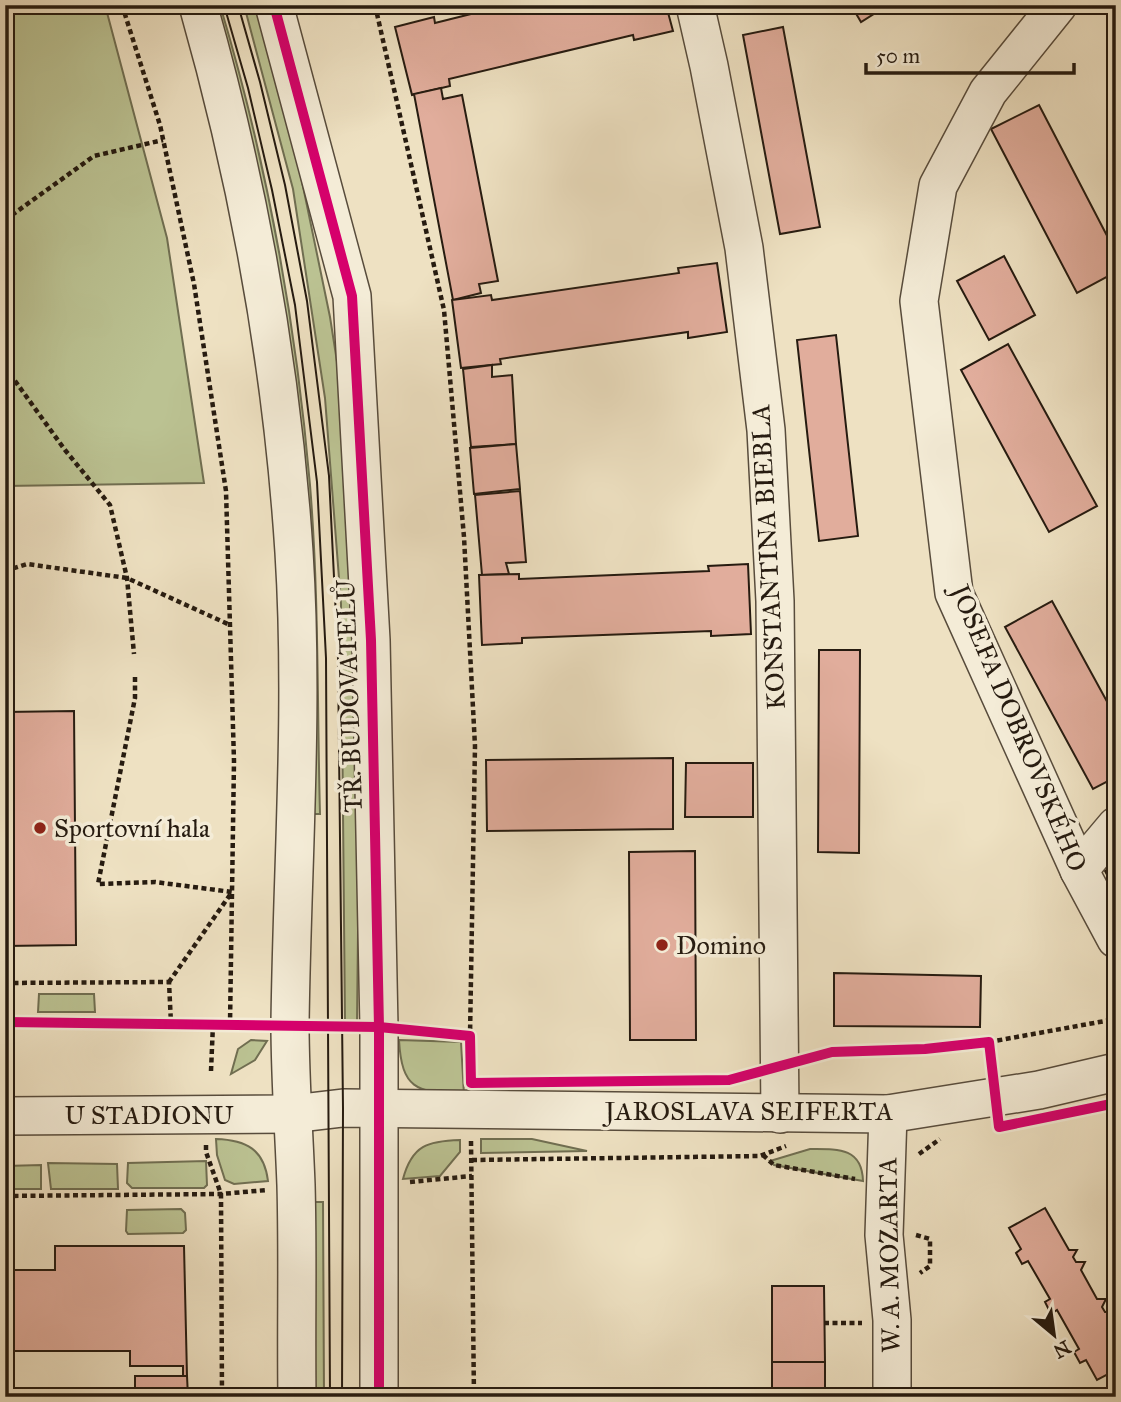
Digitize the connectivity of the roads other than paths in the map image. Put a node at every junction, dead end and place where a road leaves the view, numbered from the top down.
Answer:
1 (198, 5) edge
2 (274, 5) edge
3 (695, 5) edge
4 (1058, 5) edge
5 (1116, 826) edge
6 (1079, 870) junction
7 (1116, 939) edge
8 (1116, 1072) edge
9 (378, 1108) junction
10 (292, 1114) junction
11 (888, 1114) junction
12 (5, 1116) edge
13 (787, 1129) junction
14 (297, 1397) edge
15 (379, 1397) edge
16 (892, 1397) edge

1 - 10 street, TŘ. BUDOVATELŮ
2 - 9 street, TŘ. BUDOVATELŮ
3 - 13 street, KONSTANTINA BIEBLA
4 - 6 street, JOSEFA DOBROVSKÉHO
5 - 6 street
6 - 7 street, JOSEFA DOBROVSKÉHO
8 - 11 street, JAROSLAVA SEIFERTA
9 - 10 street, JAROSLAVA SEIFERTA
9 - 13 street, JAROSLAVA SEIFERTA
9 - 15 street, TŘ. BUDOVATELŮ
10 - 12 street, U STADIONU
10 - 14 street, TŘ. BUDOVATELŮ
11 - 13 street, JAROSLAVA SEIFERTA
11 - 16 street, W. A. MOZARTA

